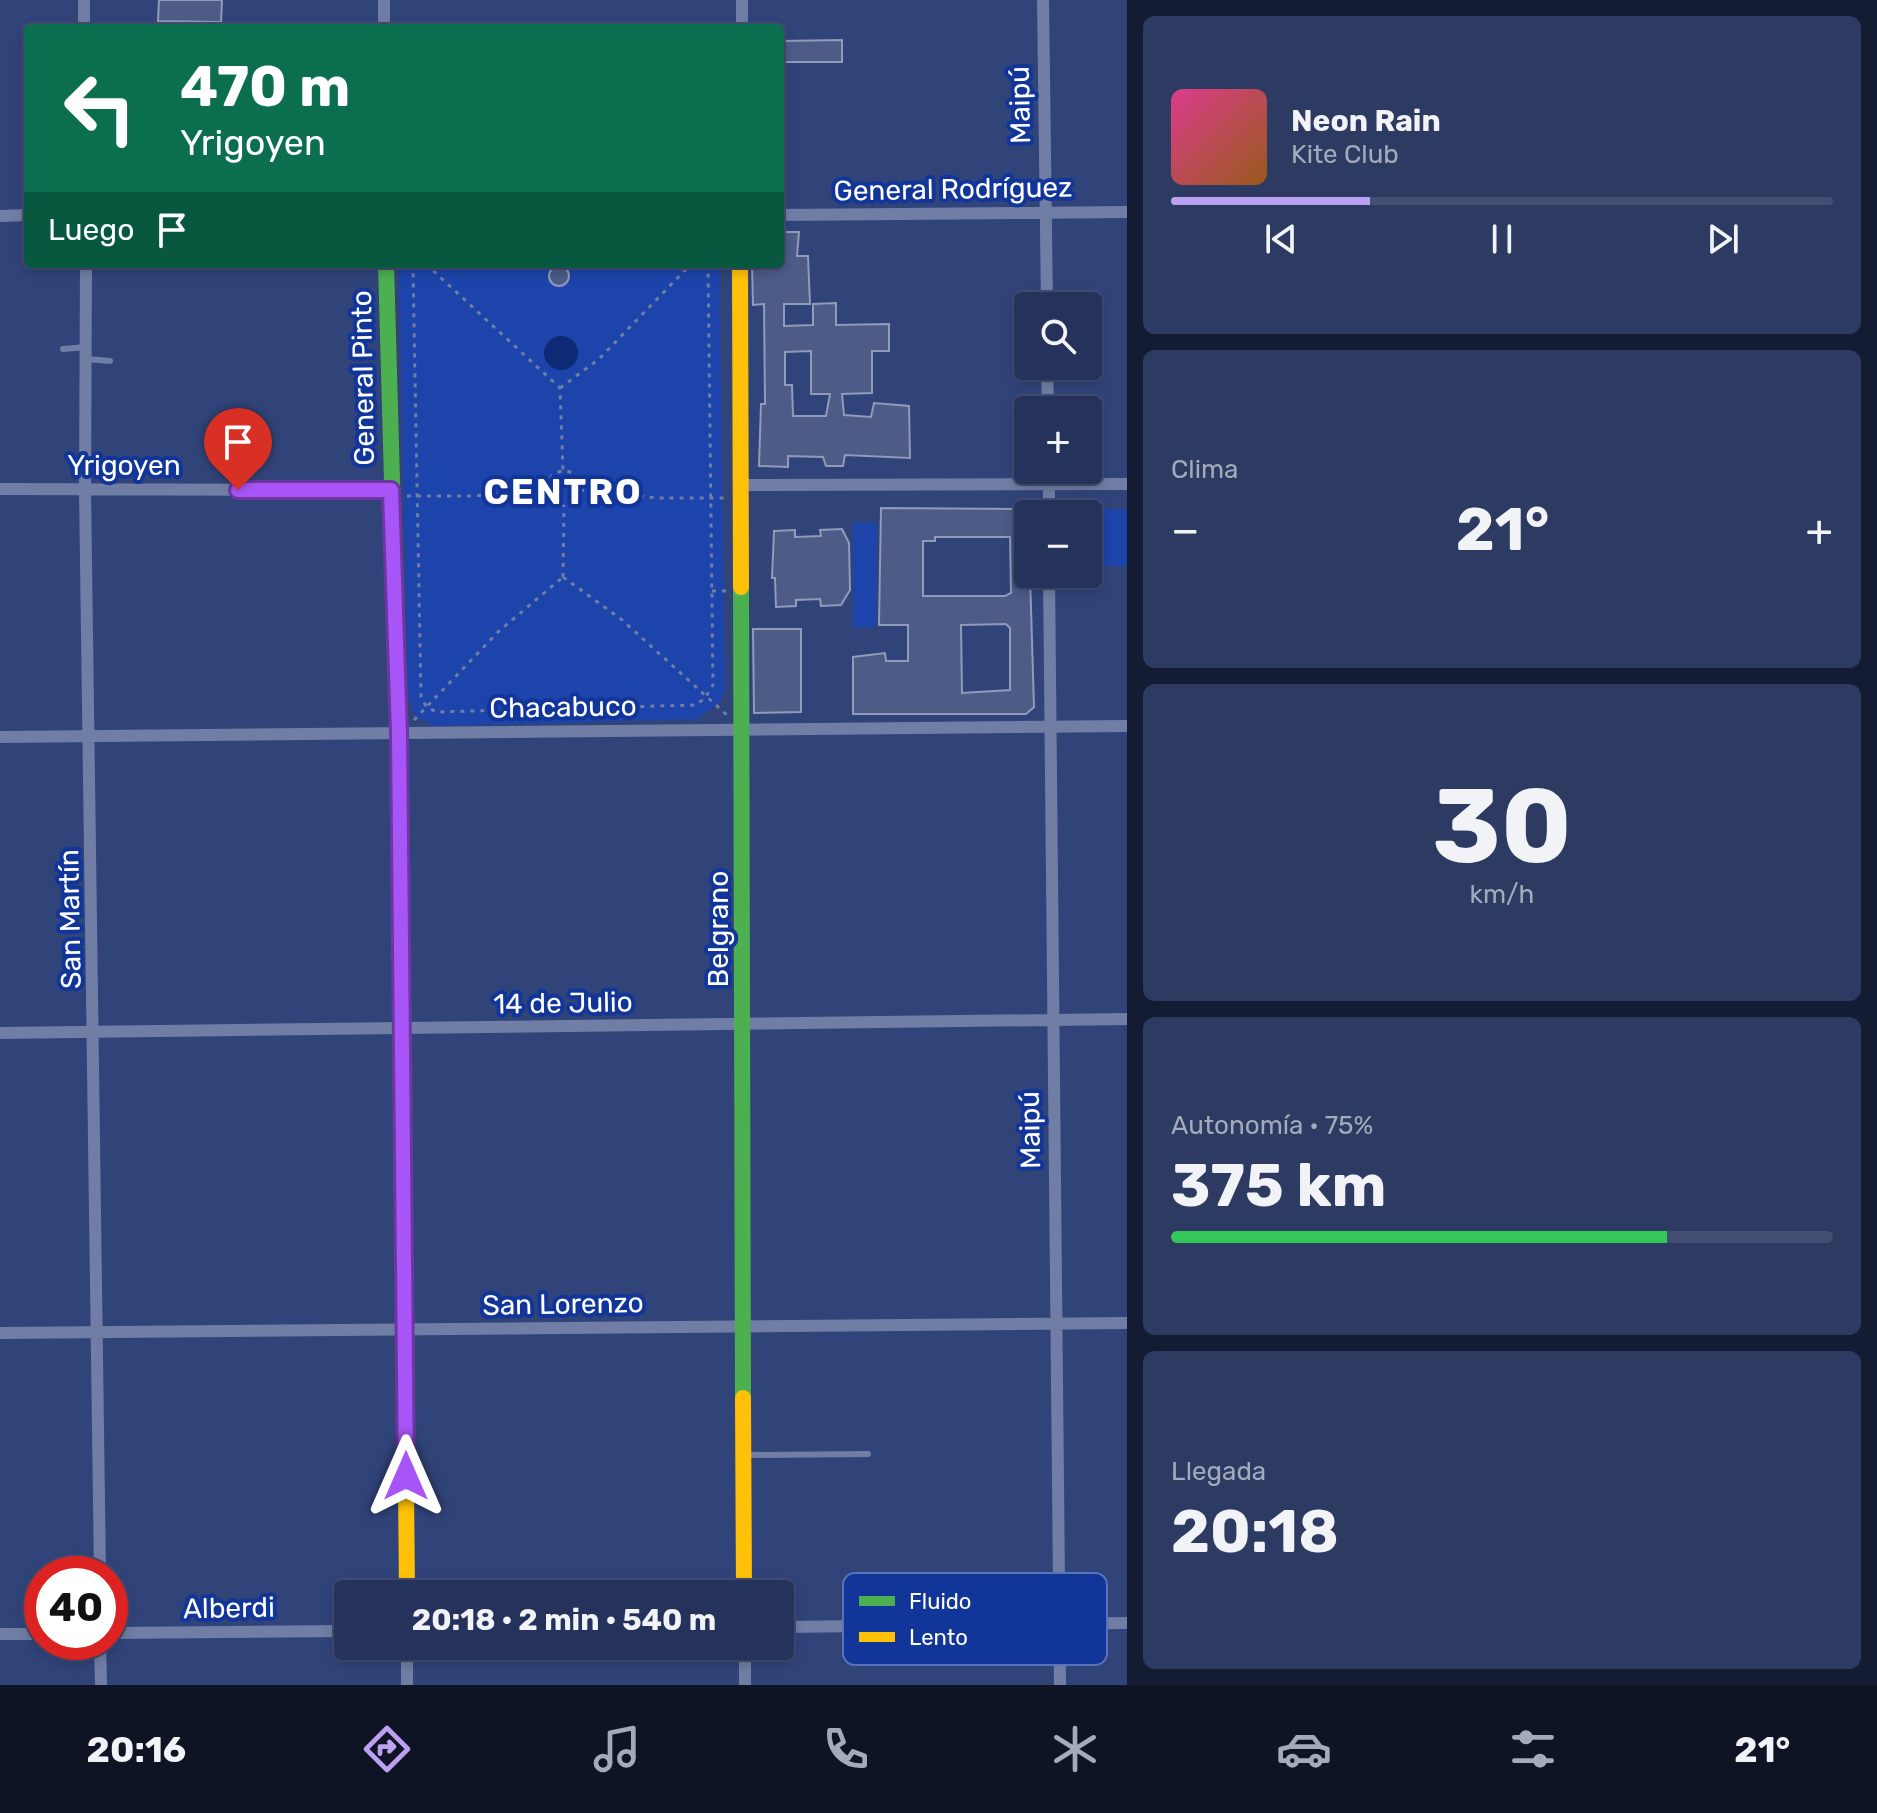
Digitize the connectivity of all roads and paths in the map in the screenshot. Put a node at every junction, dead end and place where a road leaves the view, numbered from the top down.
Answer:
1 (84, 0) edge
2 (384, 0) edge
3 (742, 0) edge
4 (1043, 0) edge
5 (84, 24) edge
6 (384, 24) edge
7 (742, 24) edge
8 (1046, 212) junction
9 (1127, 212) edge
10 (24, 215) edge
11 (784, 215) edge
12 (0, 216) edge
13 (86, 268) edge
14 (386, 268) edge
15 (414, 268) edge
16 (430, 268) edge
17 (687, 268) edge
18 (708, 268) edge
19 (740, 268) edge
20 (1047, 292) edge
21 (63, 349) dead end
22 (87, 353) junction
23 (110, 361) dead end
24 (560, 388) junction
25 (563, 471) junction
26 (1049, 484) joint
27 (1102, 484) edge
28 (1127, 484) edge
29 (0, 489) edge
30 (85, 489) junction
31 (547, 490) junction
32 (580, 490) junction
33 (740, 492) junction
34 (391, 493) junction
35 (417, 496) junction
36 (711, 498) junction
37 (1049, 500) edge
38 (564, 505) junction
39 (563, 577) junction
40 (1049, 588) edge
41 (705, 698) junction
42 (428, 707) junction
43 (1127, 726) edge
44 (1051, 727) junction
45 (744, 729) junction
46 (399, 733) junction
47 (91, 735) junction
48 (0, 737) edge
49 (1052, 1019) junction
50 (1127, 1019) edge
51 (744, 1026) junction
52 (400, 1029) junction
53 (95, 1032) junction
54 (0, 1033) edge
55 (1058, 1323) junction
56 (1127, 1323) edge
57 (746, 1326) junction
58 (405, 1330) junction
59 (98, 1332) junction
60 (0, 1333) edge
61 (868, 1454) dead end
62 (745, 1455) junction
63 (100, 1556) edge
64 (1060, 1573) edge
65 (407, 1580) edge
66 (744, 1580) edge
67 (1107, 1623) edge
68 (1127, 1623) edge
69 (843, 1626) edge
70 (794, 1627) edge
71 (334, 1631) edge
72 (128, 1633) edge
73 (0, 1634) edge
74 (24, 1634) edge
75 (100, 1660) edge
76 (407, 1660) edge
77 (745, 1660) edge
78 (101, 1685) edge
79 (407, 1685) edge
80 (745, 1685) edge

1 - 5 street
2 - 6 street
3 - 7 street
4 - 8 street, Maipú
8 - 9 street, General Rodríguez
8 - 11 street, General Rodríguez
8 - 20 street, Maipú
10 - 12 street
13 - 22 street, San Martín
14 - 34 street, General Pinto
15 - 35 path
16 - 24 path
17 - 24 path
18 - 36 path
19 - 33 street, Belgrano
21 - 22 lane
22 - 23 lane
22 - 30 street, San Martín
24 - 25 path
25 - 31 path
25 - 32 path
26 - 33 street
26 - 37 street
27 - 28 street
29 - 30 street, Yrigoyen
30 - 34 street, Yrigoyen
30 - 47 street, San Martín
31 - 35 path
31 - 38 path
32 - 36 path
32 - 38 path
33 - 36 path
33 - 45 street, Belgrano
34 - 35 path
34 - 46 street, General Pinto
35 - 42 path
36 - 41 path
38 - 39 path
39 - 41 path
39 - 42 path
40 - 44 street, Maipú
41 - 42 path
41 - 45 path
42 - 46 path
43 - 44 street, Chacabuco
44 - 45 street, Chacabuco
44 - 49 street, Maipú
45 - 46 street, Chacabuco
45 - 51 street, Belgrano
46 - 47 street, Chacabuco
46 - 52 street, General Pinto
47 - 48 street, Chacabuco
47 - 53 street, San Martín
49 - 50 street, 14 de Julio
49 - 51 street, 14 de Julio
49 - 55 street, Maipú
51 - 52 street, 14 de Julio
51 - 57 street, Belgrano
52 - 53 street, 14 de Julio
52 - 58 street, General Pinto
53 - 54 street, 14 de Julio
53 - 59 street, San Martín
55 - 56 street, San Lorenzo
55 - 57 street, San Lorenzo
55 - 64 street, Maipú
57 - 58 street, San Lorenzo
57 - 62 street, Belgrano
58 - 59 street, San Lorenzo
58 - 65 street, General Pinto
59 - 60 street, San Lorenzo
59 - 63 street, San Martín
61 - 62 lane
62 - 66 street, Belgrano
67 - 68 street
69 - 70 street
71 - 72 street, Alberdi
73 - 74 street
75 - 78 street
76 - 79 street
77 - 80 street

